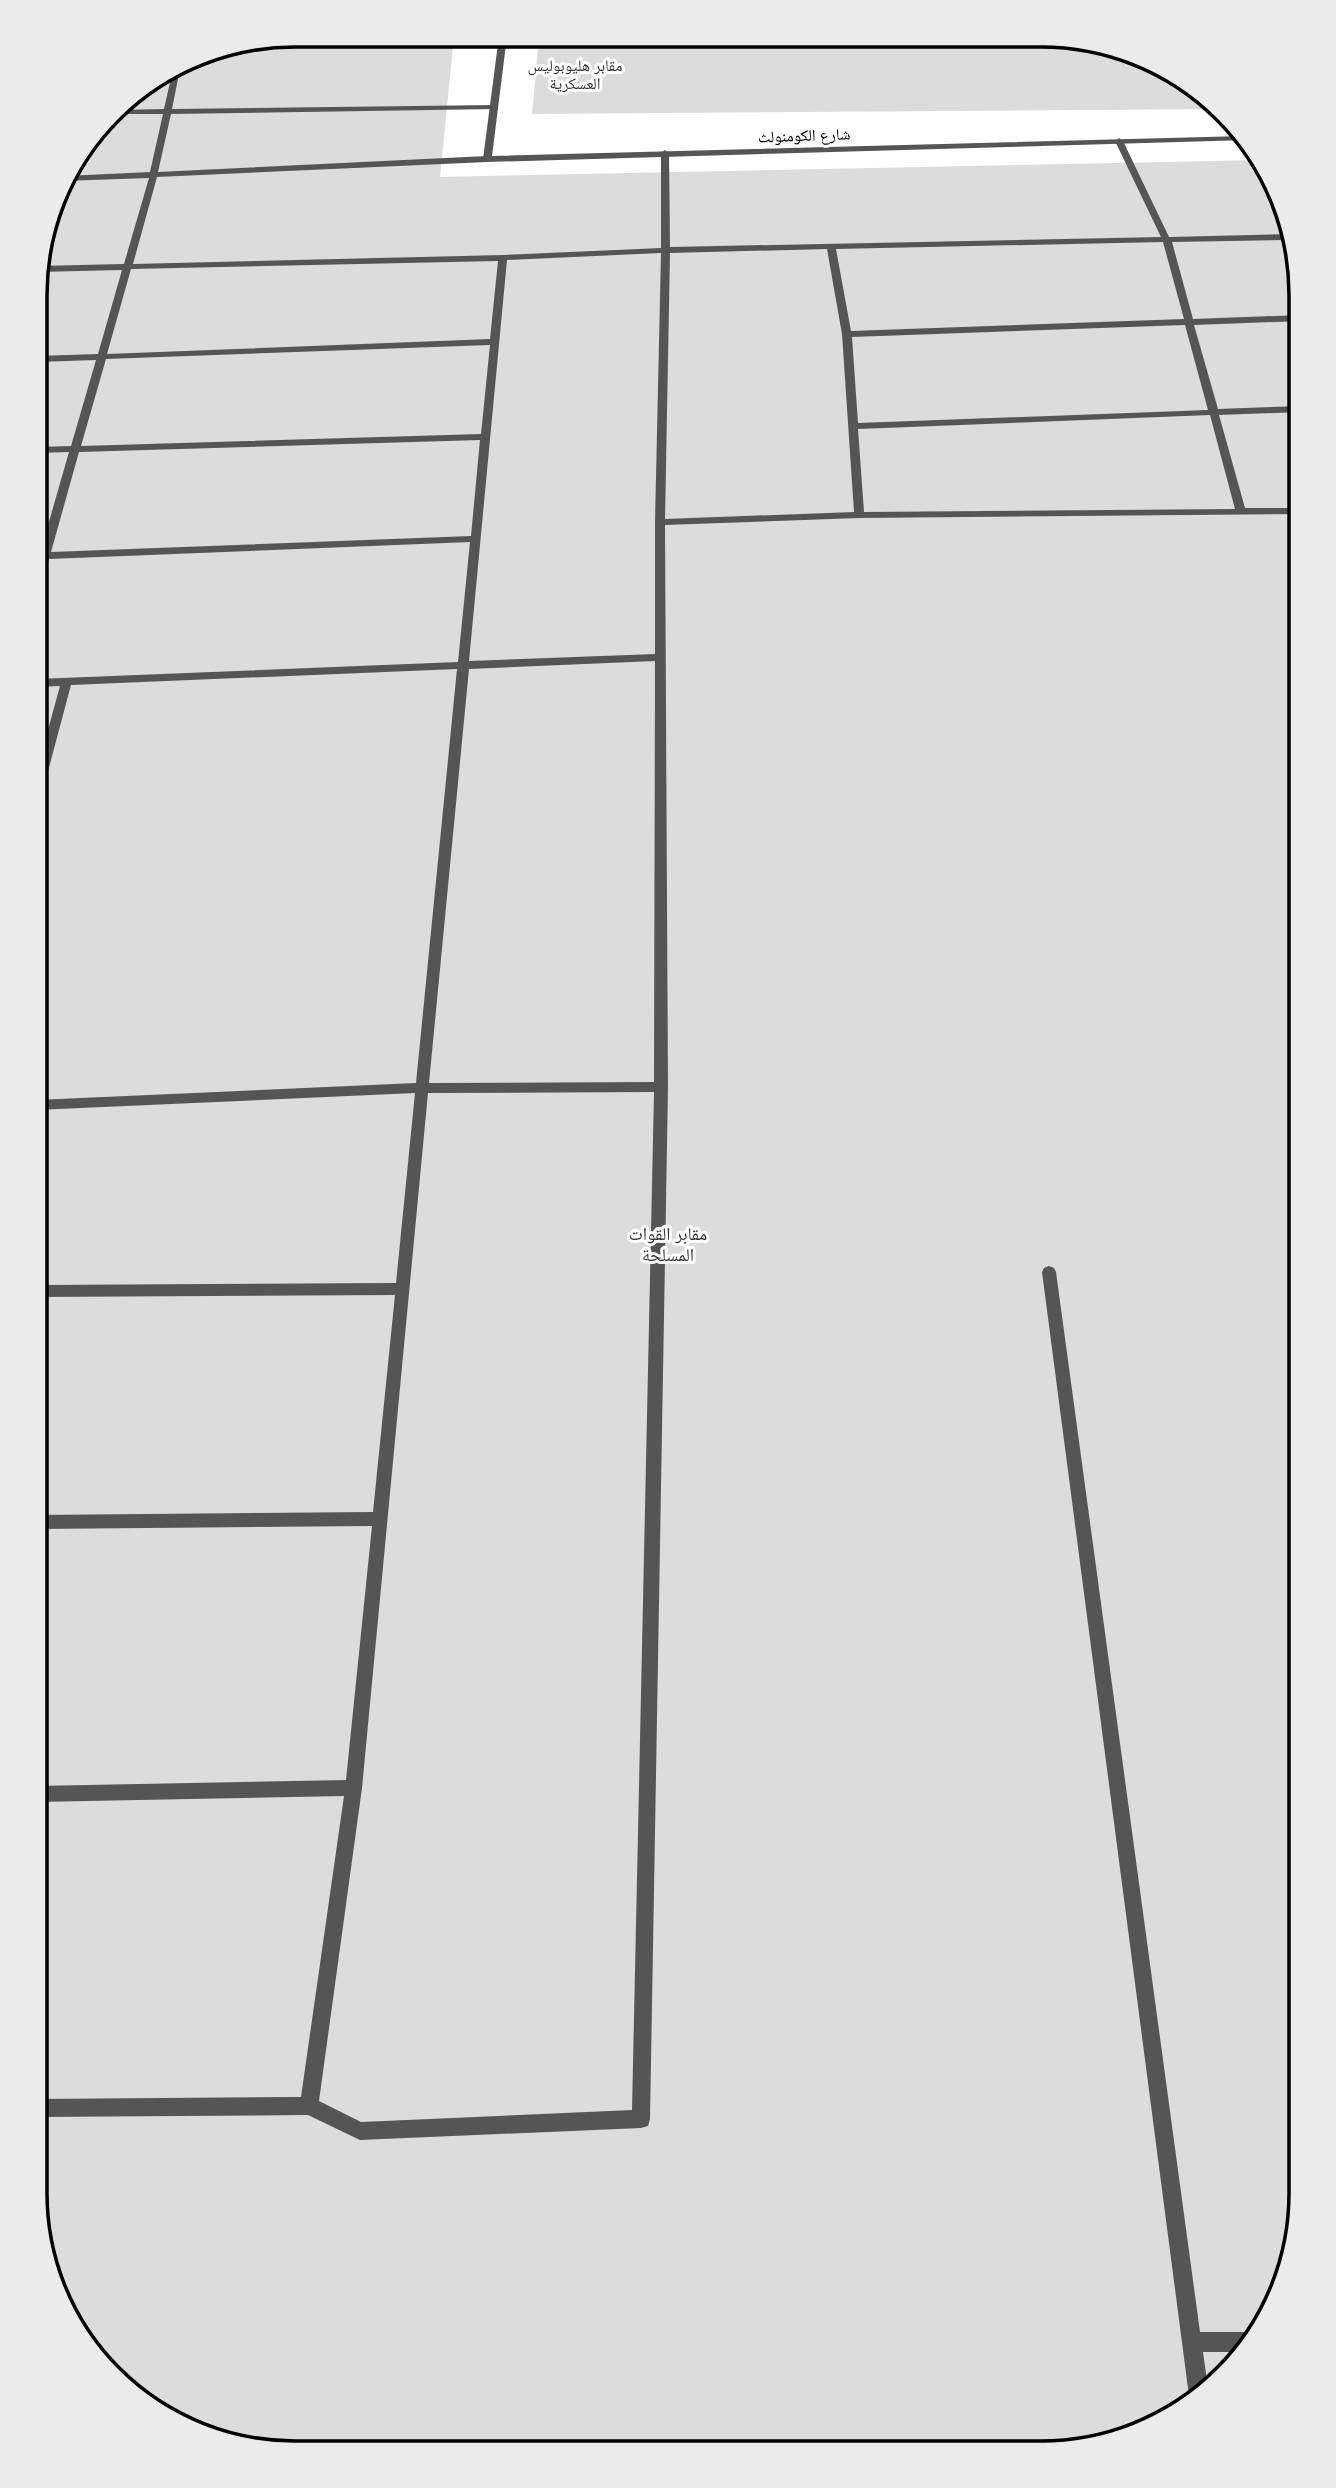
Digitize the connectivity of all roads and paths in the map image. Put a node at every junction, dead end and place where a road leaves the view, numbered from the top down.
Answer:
1 (502, 48) edge
2 (175, 79) edge
3 (494, 107) junction
4 (129, 112) edge
5 (167, 112) junction
6 (1232, 138) edge
7 (1119, 141) junction
8 (665, 153) junction
9 (487, 159) junction
10 (153, 177) junction
11 (77, 179) edge
12 (1282, 237) edge
13 (1167, 241) junction
14 (831, 247) junction
15 (666, 250) junction
16 (503, 258) junction
17 (128, 265) junction
18 (49, 268) edge
19 (1289, 318) edge
20 (1188, 321) junction
21 (847, 334) junction
22 (495, 342) junction
23 (101, 357) junction
24 (47, 359) edge
25 (1289, 409) edge
26 (1214, 411) junction
27 (853, 426) junction
28 (485, 437) junction
29 (75, 449) junction
30 (47, 450) edge
31 (1289, 511) edge
32 (1241, 512) junction
33 (859, 515) junction
34 (660, 522) junction
35 (47, 536) edge
36 (475, 539) junction
37 (47, 555) edge
38 (660, 657) junction
39 (464, 665) junction
40 (67, 681) junction
41 (47, 682) edge
42 (47, 754) edge
43 (661, 1087) junction
44 (421, 1088) junction
45 (47, 1105) edge
46 (1049, 1272) dead end
47 (402, 1289) junction
48 (47, 1291) edge
49 (380, 1519) junction
50 (47, 1522) edge
51 (354, 1788) junction
52 (47, 1794) edge
53 (309, 2106) junction
54 (47, 2108) edge
55 (1192, 2342) junction
56 (1238, 2343) edge
57 (1197, 2384) edge

1 - 3 street
2 - 5 street
3 - 5 street
3 - 9 street
4 - 5 street
5 - 10 street
6 - 7 street, شارع الكومنولث
7 - 8 street, شارع الكومنولث
7 - 13 street
8 - 9 street, شارع الكومنولث
8 - 15 street
9 - 10 street, شارع الكومنولث
10 - 11 street, شارع الكومنولث
10 - 17 street
12 - 13 street
13 - 14 street
13 - 20 street
14 - 15 street
14 - 21 street
15 - 16 street
15 - 34 street
16 - 17 street
16 - 22 street
17 - 18 street
17 - 23 street
19 - 20 street
20 - 21 street
20 - 26 street
21 - 27 street
22 - 23 street
22 - 28 street
23 - 24 street
23 - 29 street
25 - 26 street
26 - 27 street
26 - 32 street
27 - 33 street
28 - 29 street
28 - 36 street
29 - 30 street
29 - 35 street
31 - 32 street
32 - 33 street
33 - 34 street
34 - 38 street
36 - 37 street
36 - 39 street
38 - 39 street
38 - 43 street
39 - 40 street
39 - 44 street
40 - 41 street
40 - 42 street
43 - 44 street
43 - 53 street
44 - 45 street
44 - 47 street
46 - 55 street
47 - 48 street
47 - 49 street
49 - 50 street
49 - 51 street
51 - 52 street
51 - 53 street
53 - 54 street
55 - 56 street
55 - 57 street

